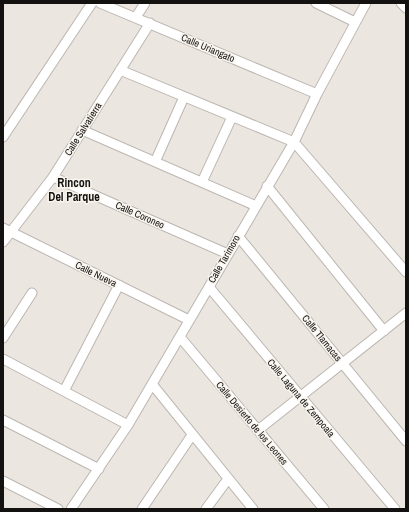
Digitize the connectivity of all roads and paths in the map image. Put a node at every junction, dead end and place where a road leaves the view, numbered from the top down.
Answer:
1 (92, 3) edge
2 (100, 3) edge
3 (145, 3) edge
4 (316, 3) edge
5 (366, 3) edge
6 (401, 3) edge
7 (406, 8) edge
8 (136, 17) junction
9 (355, 22) junction
10 (150, 23) junction
11 (120, 70) junction
12 (317, 94) junction
13 (184, 96) junction
14 (232, 117) junction
15 (82, 130) junction
16 (3, 137) edge
17 (294, 142) junction
18 (156, 162) junction
19 (53, 177) junction
20 (202, 182) junction
21 (267, 186) junction
22 (256, 206) junction
23 (6, 230) edge
24 (238, 236) junction
25 (3, 242) edge
26 (228, 254) junction
27 (406, 272) edge
28 (118, 285) junction
29 (209, 287) junction
30 (32, 293) dead end
31 (406, 313) edge
32 (189, 320) junction
33 (384, 331) junction
34 (180, 336) junction
35 (3, 338) edge
36 (3, 359) edge
37 (343, 364) junction
38 (152, 384) junction
39 (64, 391) junction
40 (300, 397) junction
41 (3, 420) edge
42 (128, 425) junction
43 (258, 430) junction
44 (192, 435) junction
45 (406, 441) edge
46 (99, 468) junction
47 (228, 479) junction
48 (3, 481) edge
49 (58, 509) edge
50 (71, 509) edge
51 (142, 509) edge
52 (206, 509) edge
53 (254, 509) edge
54 (324, 509) edge
55 (395, 509) edge

1 - 16 street
2 - 8 street, Calle Uriangato
3 - 8 street
4 - 9 street
5 - 9 street, Calle Tarimoro
6 - 7 street
8 - 10 street, Calle Uriangato
9 - 12 street, Calle Tarimoro
10 - 11 street, Calle Salvatierra
10 - 12 street, Calle Uriangato
11 - 13 street
11 - 15 street, Calle Salvatierra
12 - 17 street, Calle Tarimoro
13 - 14 street
13 - 18 street
14 - 17 street
14 - 20 street
15 - 18 street
15 - 19 street, Calle Salvatierra
17 - 21 street, Calle Tarimoro
17 - 27 street
18 - 20 street
19 - 23 street, Calle Salvatierra
19 - 26 street, Calle Coroneo
20 - 22 street
21 - 22 street, Calle Tarimoro
21 - 33 street
22 - 24 street, Calle Tarimoro
23 - 25 street, Calle Salvatierra
23 - 28 street, Calle Nueva
24 - 26 street, Calle Tarimoro
24 - 37 street, Calle Tlamacas
26 - 29 street, Calle Tarimoro
28 - 32 street, Calle Nueva
28 - 39 street
29 - 32 street, Calle Tarimoro
29 - 40 street, Calle Laguna de Zempoala
30 - 35 street
31 - 33 street
32 - 34 street, Calle Tarimoro
33 - 37 street
34 - 38 street, Calle Tarimoro
34 - 43 street, Calle Desierto de los Leones
36 - 39 street
37 - 40 street
37 - 45 street, Calle Tlamacas
38 - 42 street, Calle Tarimoro
38 - 44 street
39 - 42 street
40 - 43 street
40 - 55 street, Calle Laguna de Zempoala
41 - 46 street
42 - 46 street, Calle Tarimoro
43 - 54 street, Calle Desierto de los Leones
44 - 47 street
44 - 51 street
46 - 50 street, Calle Tarimoro
47 - 52 street
47 - 53 street
48 - 49 street

